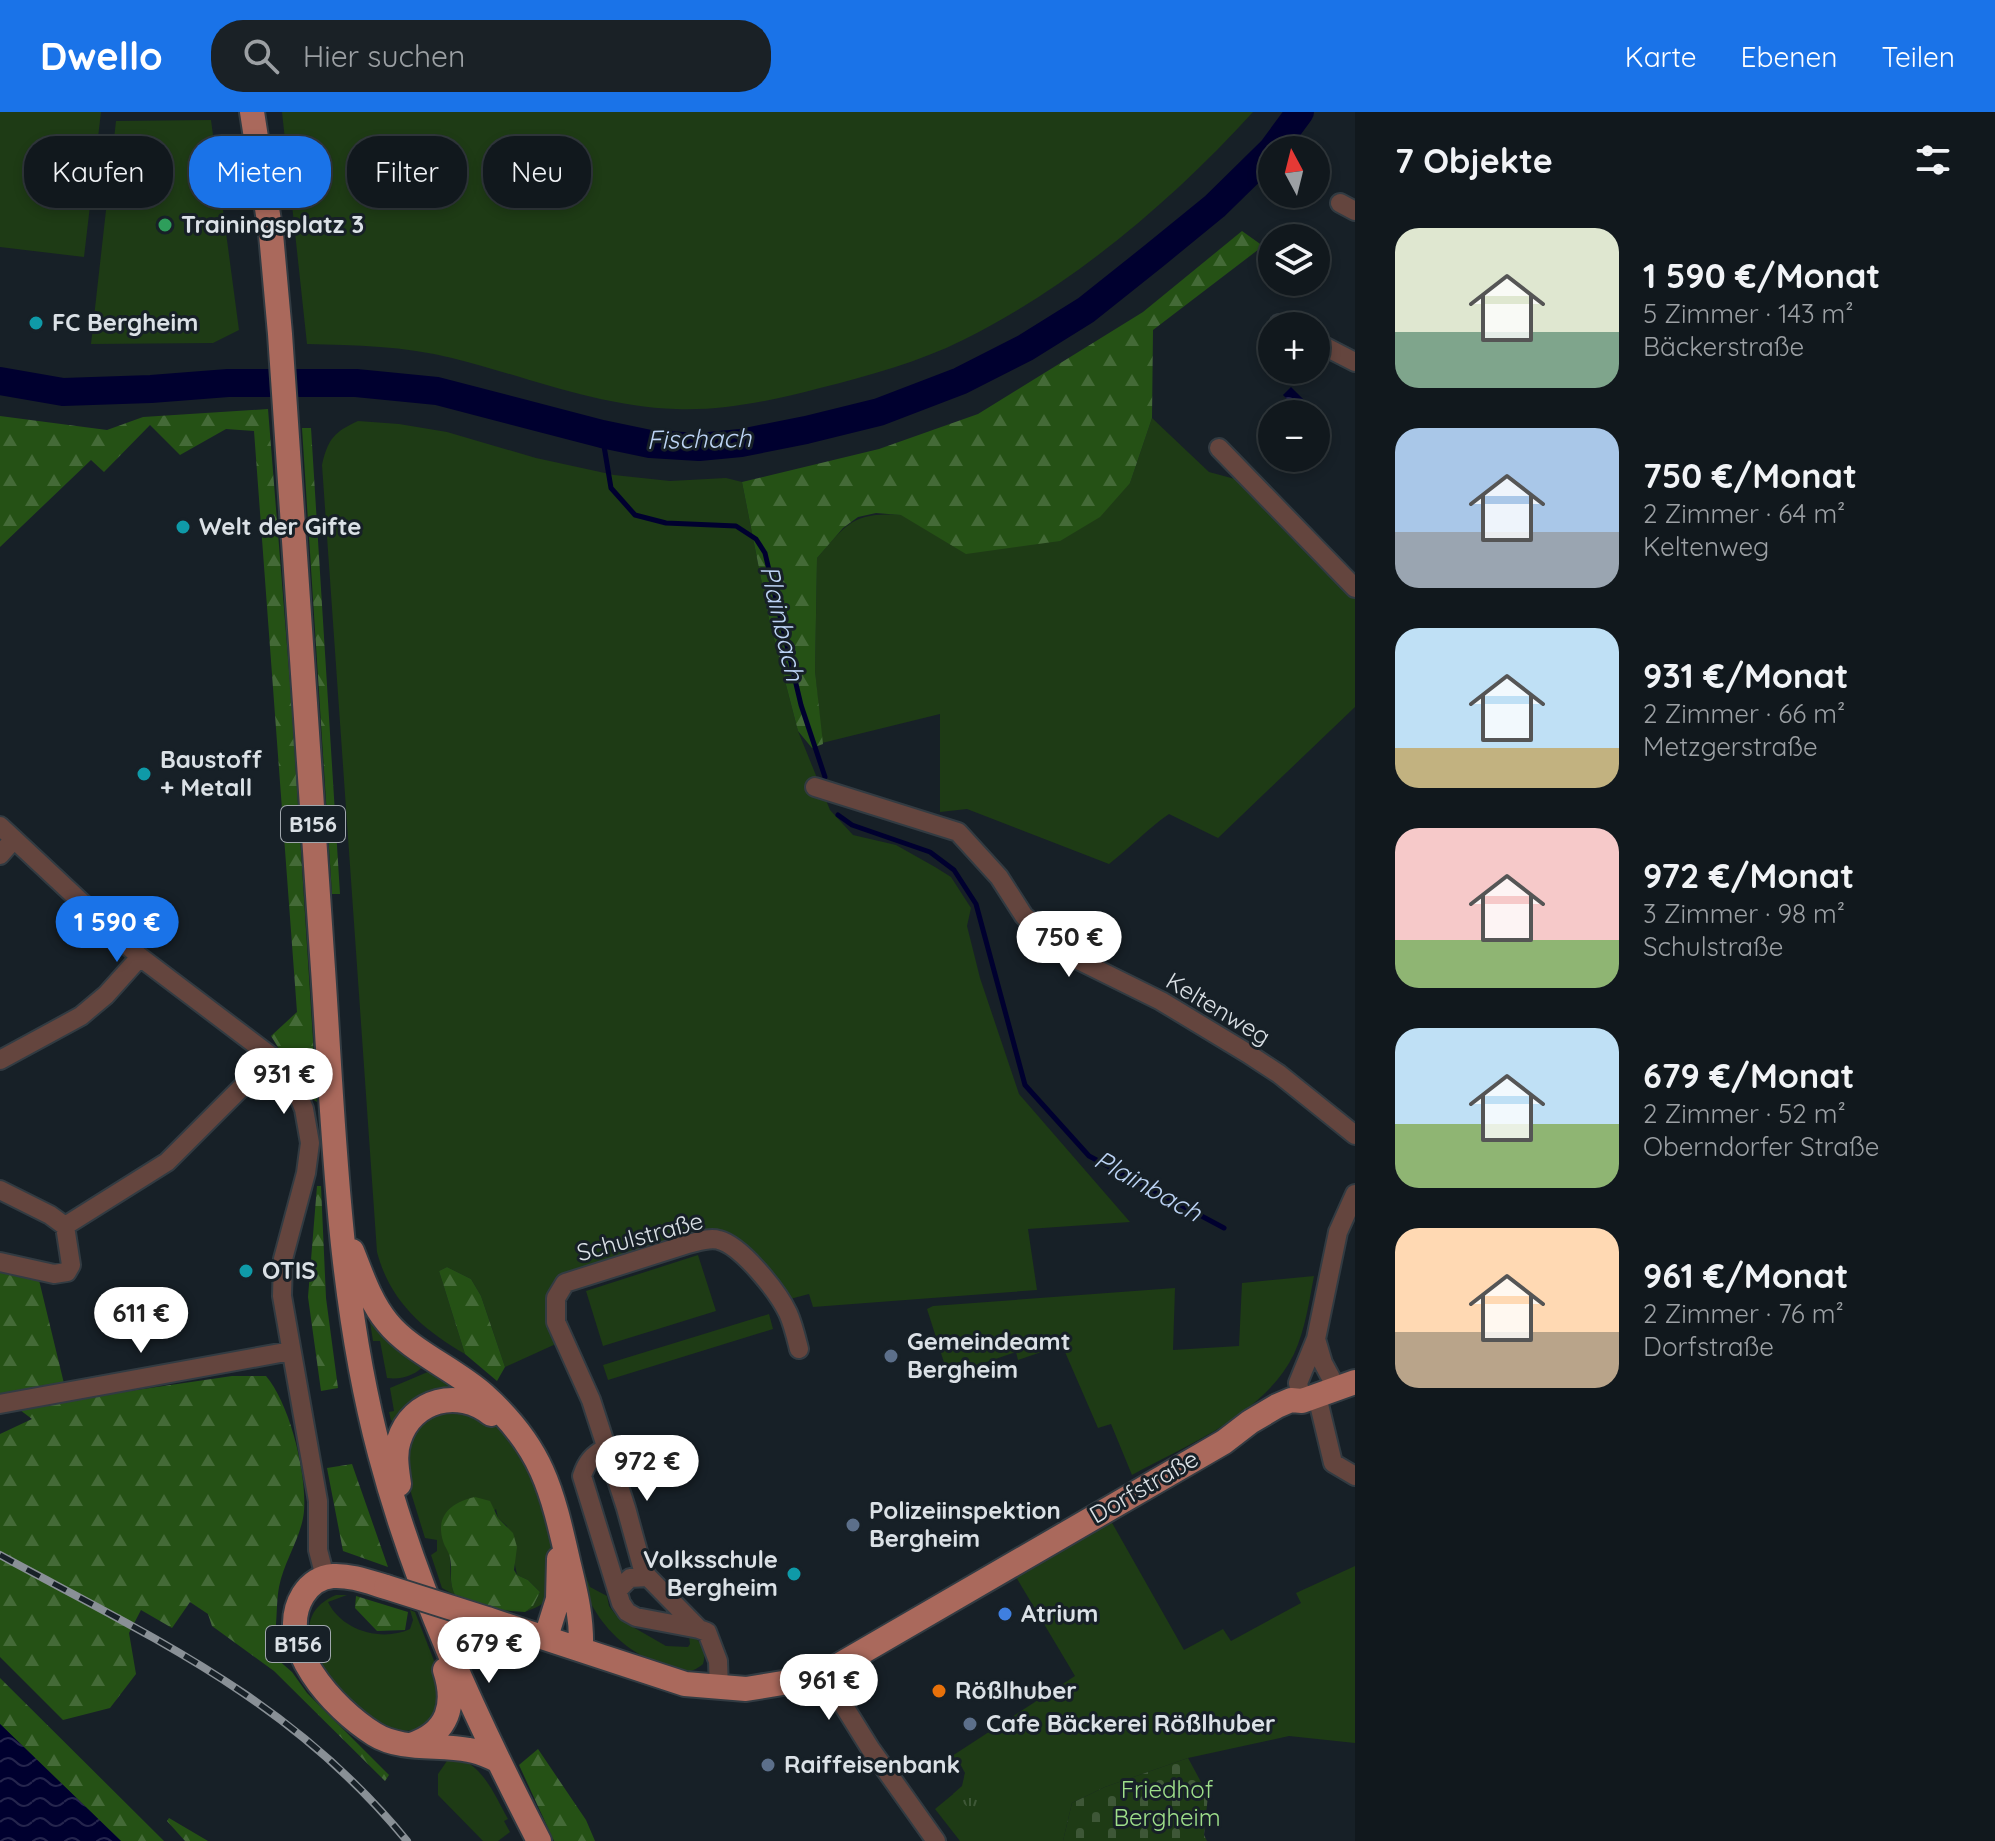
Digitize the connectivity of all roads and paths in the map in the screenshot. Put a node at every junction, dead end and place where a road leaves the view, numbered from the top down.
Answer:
1 (253, 117) edge
2 (1330, 349) edge
3 (1355, 362) edge
4 (1219, 448) dead end
5 (1355, 588) edge
6 (815, 787) dead end
7 (0, 826) edge
8 (14, 839) junction
9 (0, 855) edge
10 (140, 957) junction
11 (272, 1057) junction
12 (0, 1060) edge
13 (1355, 1135) edge
14 (0, 1190) edge
15 (1355, 1194) edge
16 (340, 1220) junction
17 (65, 1226) junction
18 (0, 1262) edge
19 (1316, 1339) junction
20 (799, 1349) dead end
21 (291, 1351) junction
22 (1328, 1392) edge
23 (0, 1404) edge
24 (606, 1448) junction
25 (1355, 1476) edge
26 (405, 1538) junction
27 (325, 1577) junction
28 (648, 1577) junction
29 (618, 1590) junction
30 (439, 1629) junction
31 (699, 1629) junction
32 (546, 1637) junction
33 (581, 1649) junction
34 (824, 1674) junction
35 (719, 1688) junction
36 (411, 1745) junction
37 (497, 1760) junction
38 (539, 1841) edge
39 (936, 1841) edge

1 - 16 main road, B156
2 - 3 street
4 - 5 street
6 - 13 street, Keltenweg
7 - 8 street
8 - 9 street
8 - 10 street
10 - 11 street
10 - 12 street
11 - 17 street
11 - 21 street
14 - 17 street
15 - 19 street
16 - 26 main road, B156
16 - 33 main road
17 - 18 street
19 - 22 street
19 - 22 street
20 - 24 street, Schulstraße
21 - 23 street
21 - 27 street
22 - 25 street
22 - 34 main road, Dorfstraße
24 - 28 street, Schulstraße
24 - 29 street
26 - 30 main road, B156
26 - 32 main road
27 - 32 main road, Dorfstraße, bridge
27 - 36 main road, B156
28 - 29 street
28 - 31 street, Schulstraße
29 - 31 street
30 - 36 main road, B156
30 - 37 main road
31 - 35 street, Schulstraße
32 - 33 main road, Dorfstraße
33 - 35 main road, Dorfstraße
34 - 35 main road, Dorfstraße
34 - 39 street
36 - 37 main road
37 - 38 main road

